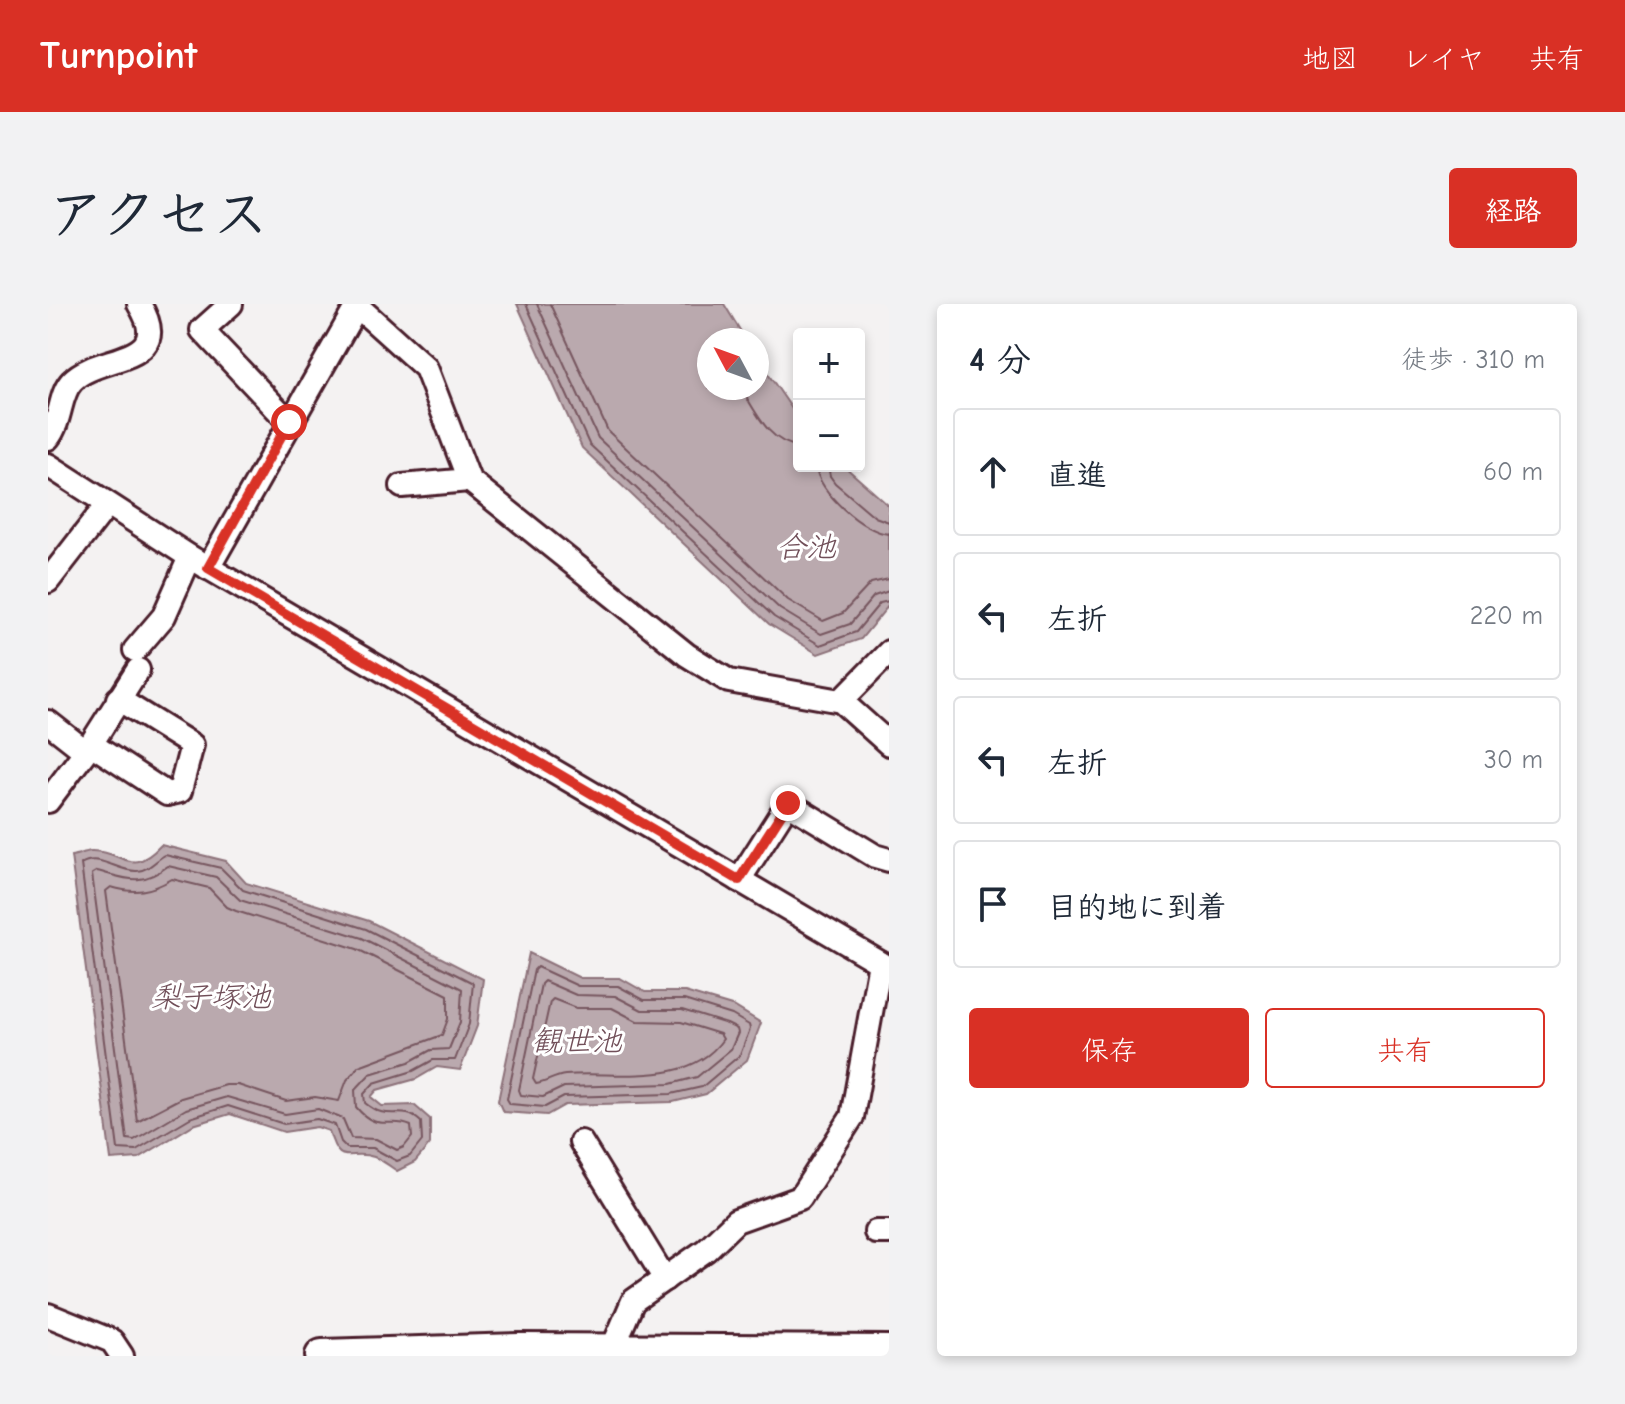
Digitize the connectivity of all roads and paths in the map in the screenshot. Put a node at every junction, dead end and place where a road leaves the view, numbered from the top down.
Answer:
1 (139, 304) edge
2 (231, 304) edge
3 (356, 305) edge
4 (289, 422) junction
5 (48, 438) edge
6 (48, 465) edge
7 (469, 480) junction
8 (402, 486) dead end
9 (107, 505) junction
10 (199, 562) junction
11 (48, 581) edge
12 (889, 652) edge
13 (118, 699) junction
14 (841, 701) junction
15 (48, 722) edge
16 (889, 744) edge
17 (88, 747) junction
18 (48, 801) edge
19 (889, 860) edge
20 (739, 880) junction
21 (884, 966) edge
22 (581, 1142) dead end
23 (665, 1279) junction
24 (48, 1315) edge
25 (611, 1352) junction
26 (889, 1352) edge
27 (518, 1353) edge
28 (392, 1354) edge
29 (122, 1356) edge
30 (322, 1356) edge

1 - 5 street
2 - 4 street
3 - 4 street
3 - 7 street
4 - 10 street
6 - 9 street
7 - 8 street
7 - 14 street
9 - 10 street
9 - 11 street
10 - 13 street
10 - 20 street
12 - 14 street
13 - 17 street
13 - 17 street
14 - 16 street
15 - 17 street
17 - 18 street
19 - 20 street
20 - 21 street
21 - 23 street
22 - 23 street
23 - 25 street
24 - 29 street
25 - 26 street
25 - 27 street
27 - 28 street
28 - 30 street

